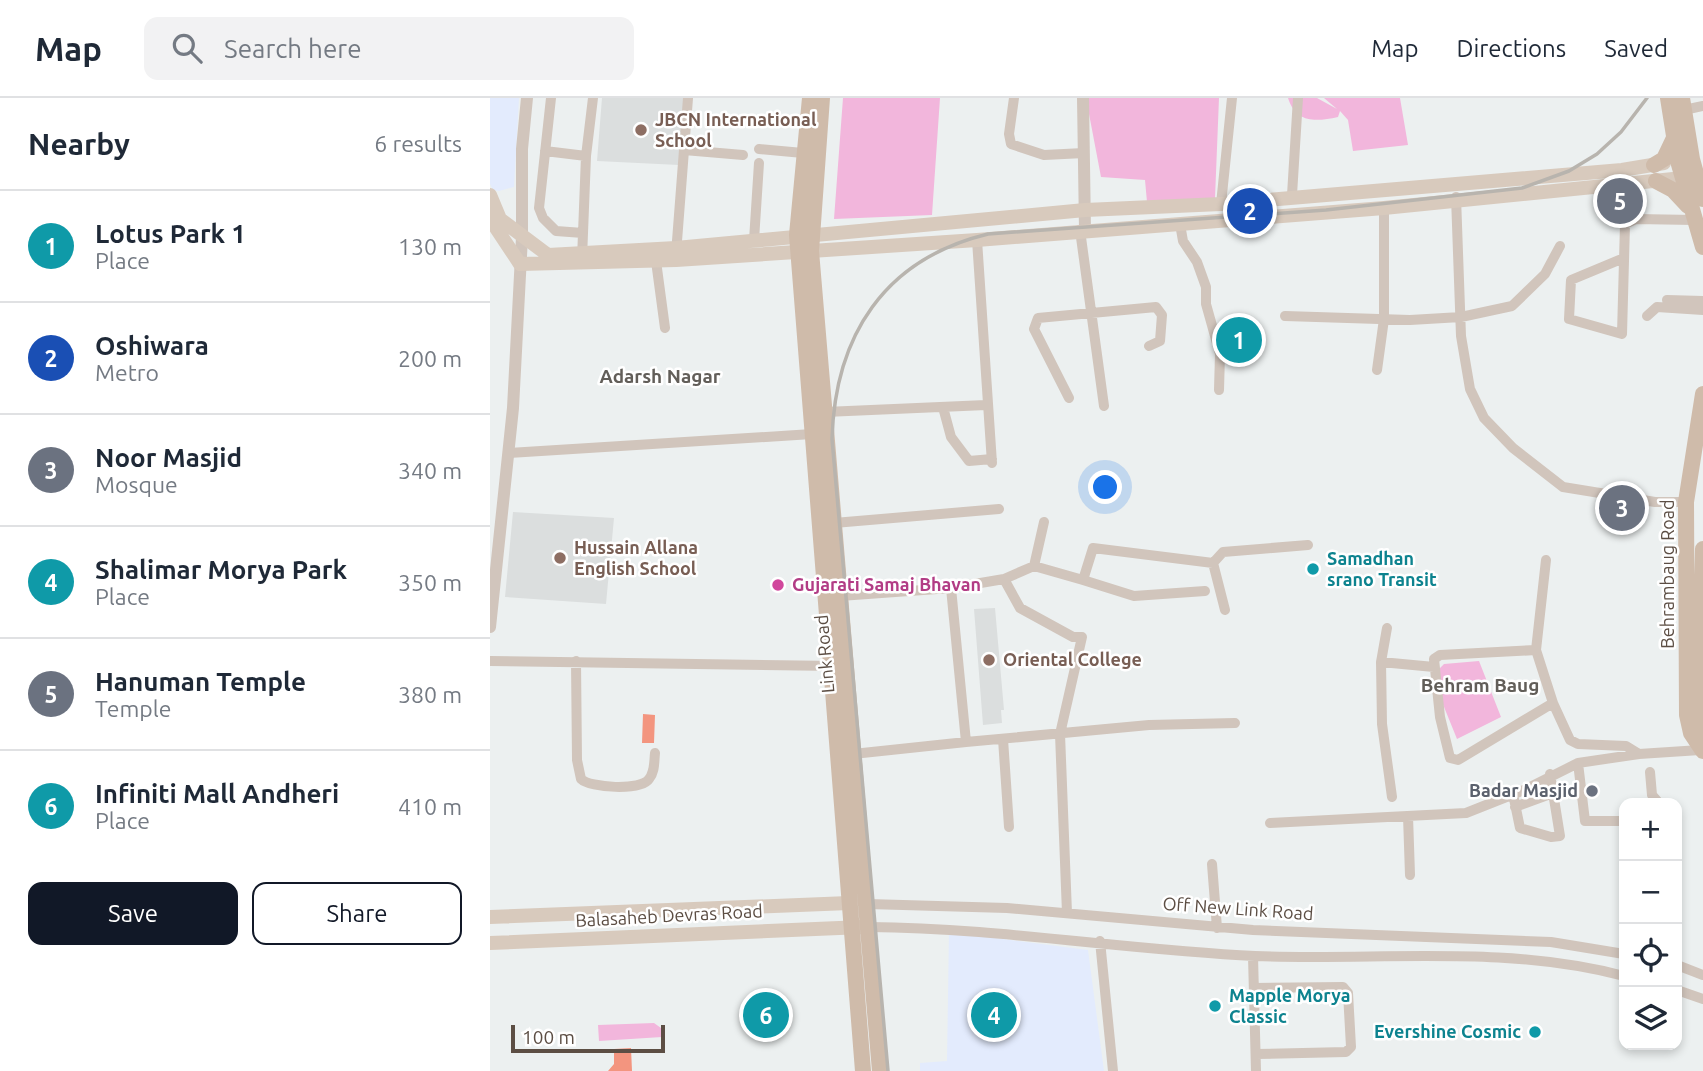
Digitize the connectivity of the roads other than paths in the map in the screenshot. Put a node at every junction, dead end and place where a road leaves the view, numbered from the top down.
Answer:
1 (527, 98) edge
2 (551, 98) edge
3 (593, 98) edge
4 (688, 98) edge
5 (810, 98) edge
6 (822, 98) edge
7 (1014, 98) edge
8 (1083, 98) edge
9 (1231, 98) edge
10 (1298, 98) edge
11 (1668, 98) edge
12 (1683, 104) edge
13 (1703, 106) edge
14 (759, 149) dead end
15 (684, 150) junction
16 (545, 151) junction
17 (1680, 151) junction
18 (803, 153) junction
19 (1084, 153) junction
20 (743, 155) dead end
21 (586, 156) junction
22 (759, 163) dead end
23 (1655, 173) junction
24 (1689, 177) junction
25 (1457, 182) junction
26 (490, 195) edge
27 (1292, 195) junction
28 (1456, 201) junction
29 (1221, 204) junction
30 (1384, 208) junction
31 (1085, 210) junction
32 (1696, 210) edge
33 (490, 219) edge
34 (1180, 224) junction
35 (1083, 230) junction
36 (583, 233) junction
37 (523, 237) junction
38 (754, 240) junction
39 (976, 240) junction
40 (804, 243) junction
41 (1560, 246) dead end
42 (1703, 247) edge
43 (676, 254) junction
44 (582, 258) junction
45 (1624, 258) junction
46 (656, 261) junction
47 (520, 264) junction
48 (1658, 300) dead end
49 (1703, 301) edge
50 (1703, 310) edge
51 (1091, 313) junction
52 (1285, 316) dead end
53 (1647, 316) dead end
54 (1461, 317) junction
55 (1384, 319) junction
56 (665, 328) dead end
57 (1149, 346) dead end
58 (1377, 370) dead end
59 (1219, 390) dead end
60 (1703, 394) edge
61 (1069, 398) dead end
62 (819, 402) junction
63 (986, 405) junction
64 (1104, 407) dead end
65 (943, 411) dead end
66 (812, 434) junction
67 (509, 453) junction
68 (1686, 502) junction
69 (999, 509) dead end
70 (1044, 522) dead end
71 (834, 523) junction
72 (1308, 545) dead end
73 (1703, 549) edge
74 (1546, 559) dead end
75 (1213, 563) junction
76 (1034, 566) junction
77 (1004, 579) junction
78 (1083, 580) junction
79 (951, 587) junction
80 (1205, 591) dead end
81 (840, 596) junction
82 (1225, 610) dead end
83 (490, 627) edge
84 (1387, 628) dead end
85 (1536, 650) junction
86 (490, 660) edge
87 (576, 661) junction
88 (1381, 662) junction
89 (838, 666) junction
90 (1434, 667) junction
91 (1553, 703) junction
92 (1235, 723) dead end
93 (1703, 729) edge
94 (1060, 734) junction
95 (1003, 739) junction
96 (966, 742) junction
97 (1702, 749) edge
98 (655, 753) dead end
99 (853, 754) junction
100 (1639, 754) junction
101 (1578, 763) junction
102 (1650, 772) dead end
103 (1549, 775) junction
104 (1553, 793) junction
105 (1513, 794) junction
106 (1392, 797) dead end
107 (1655, 798) edge
108 (1515, 807) junction
109 (1408, 816) junction
110 (1619, 821) edge
111 (1270, 823) dead end
112 (1009, 827) dead end
113 (1212, 864) dead end
114 (1410, 875) dead end
115 (849, 903) junction
116 (868, 904) junction
117 (1067, 913) junction
118 (490, 917) edge
119 (851, 927) junction
120 (869, 927) junction
121 (1217, 928) junction
122 (1100, 941) junction
123 (490, 943) edge
124 (1619, 953) edge
125 (1253, 956) junction
126 (1682, 967) edge
127 (1619, 975) edge
128 (1703, 975) edge
129 (1254, 988) junction
130 (1682, 992) edge
131 (1703, 999) edge
132 (1256, 1054) junction
133 (863, 1071) edge
134 (880, 1071) edge
135 (1113, 1071) edge
136 (1256, 1071) edge

1 - 37 street
2 - 16 street
3 - 21 street
4 - 15 street
5 - 18 main road
6 - 40 main road
7 - 19 street
8 - 19 street
9 - 29 street
10 - 27 street
11 - 17 main road
12 - 13 street
12 - 17 main road
14 - 18 street
15 - 20 street
15 - 43 street
16 - 21 street
16 - 36 street
17 - 23 main road
17 - 23 main road
17 - 24 main road
18 - 40 main road
19 - 31 street
21 - 36 street
22 - 38 street
23 - 24 main road
23 - 25 main road
23 - 28 main road
23 - 32 main road
24 - 32 main road
25 - 27 main road
25 - 28 street
26 - 37 main road
27 - 29 main road
28 - 30 main road
28 - 54 street
29 - 31 main road
30 - 34 main road
30 - 55 street
31 - 35 street
31 - 40 main road
32 - 42 main road
32 - 45 street
33 - 47 main road
34 - 35 main road
34 - 59 street
35 - 39 main road
35 - 51 street
36 - 44 street
37 - 44 main road
37 - 47 street
38 - 40 main road
38 - 43 main road
39 - 40 main road
39 - 63 street
40 - 43 main road
40 - 62 main road, Link Road
41 - 54 street
43 - 44 main road
43 - 46 main road
44 - 46 main road
44 - 47 main road
45 - 45 street
46 - 56 street
47 - 67 street
48 - 49 street
50 - 53 street
51 - 57 street
51 - 61 street
51 - 64 street
52 - 55 street
54 - 55 street
54 - 68 street
55 - 58 street
60 - 68 main road, Behrambaug Road
62 - 63 street
62 - 66 main road, Link Road
62 - 71 main road, Link Road
63 - 65 street
66 - 67 street
66 - 89 main road, Link Road
67 - 83 street
68 - 97 main road, Behrambaug Road
69 - 71 street
70 - 76 street
71 - 81 main road, Link Road
72 - 75 street
73 - 93 main road, Behrambaug Road
74 - 85 street
75 - 78 street
75 - 82 street
76 - 77 street
76 - 78 street
77 - 79 street
77 - 94 street
78 - 80 street
79 - 81 street
79 - 96 street
81 - 89 main road, Link Road
84 - 88 street
85 - 90 street
85 - 91 street
86 - 87 street
87 - 89 street
87 - 98 street
88 - 90 street
88 - 106 street
89 - 99 main road, Link Road
89 - 115 main road, Link Road
90 - 91 street
91 - 100 street
92 - 94 street
94 - 95 street
94 - 117 street
95 - 96 street
95 - 112 street
96 - 99 street
97 - 100 street
99 - 116 main road, Link Road
100 - 101 street
101 - 103 street
101 - 110 street
102 - 107 street
103 - 104 street
103 - 105 street
104 - 108 street
104 - 108 street
105 - 108 street
105 - 109 street
109 - 111 street
109 - 114 street
113 - 121 street
115 - 116 main road, Off New Link Road
115 - 118 main road, Balasaheb Devras Road
115 - 119 main road, Link Road
116 - 117 street, Off New Link Road
116 - 120 main road, Link Road
117 - 121 street, Off New Link Road
119 - 120 main road, Balasaheb Devras Road
119 - 123 main road, Balasaheb Devras Road
119 - 133 main road, Link Road
120 - 122 street
120 - 134 main road, Link Road
121 - 124 street, Off New Link Road
122 - 125 street
122 - 135 street
125 - 127 street
125 - 129 street
126 - 128 street
129 - 132 street
129 - 132 street
130 - 131 street
132 - 136 street

